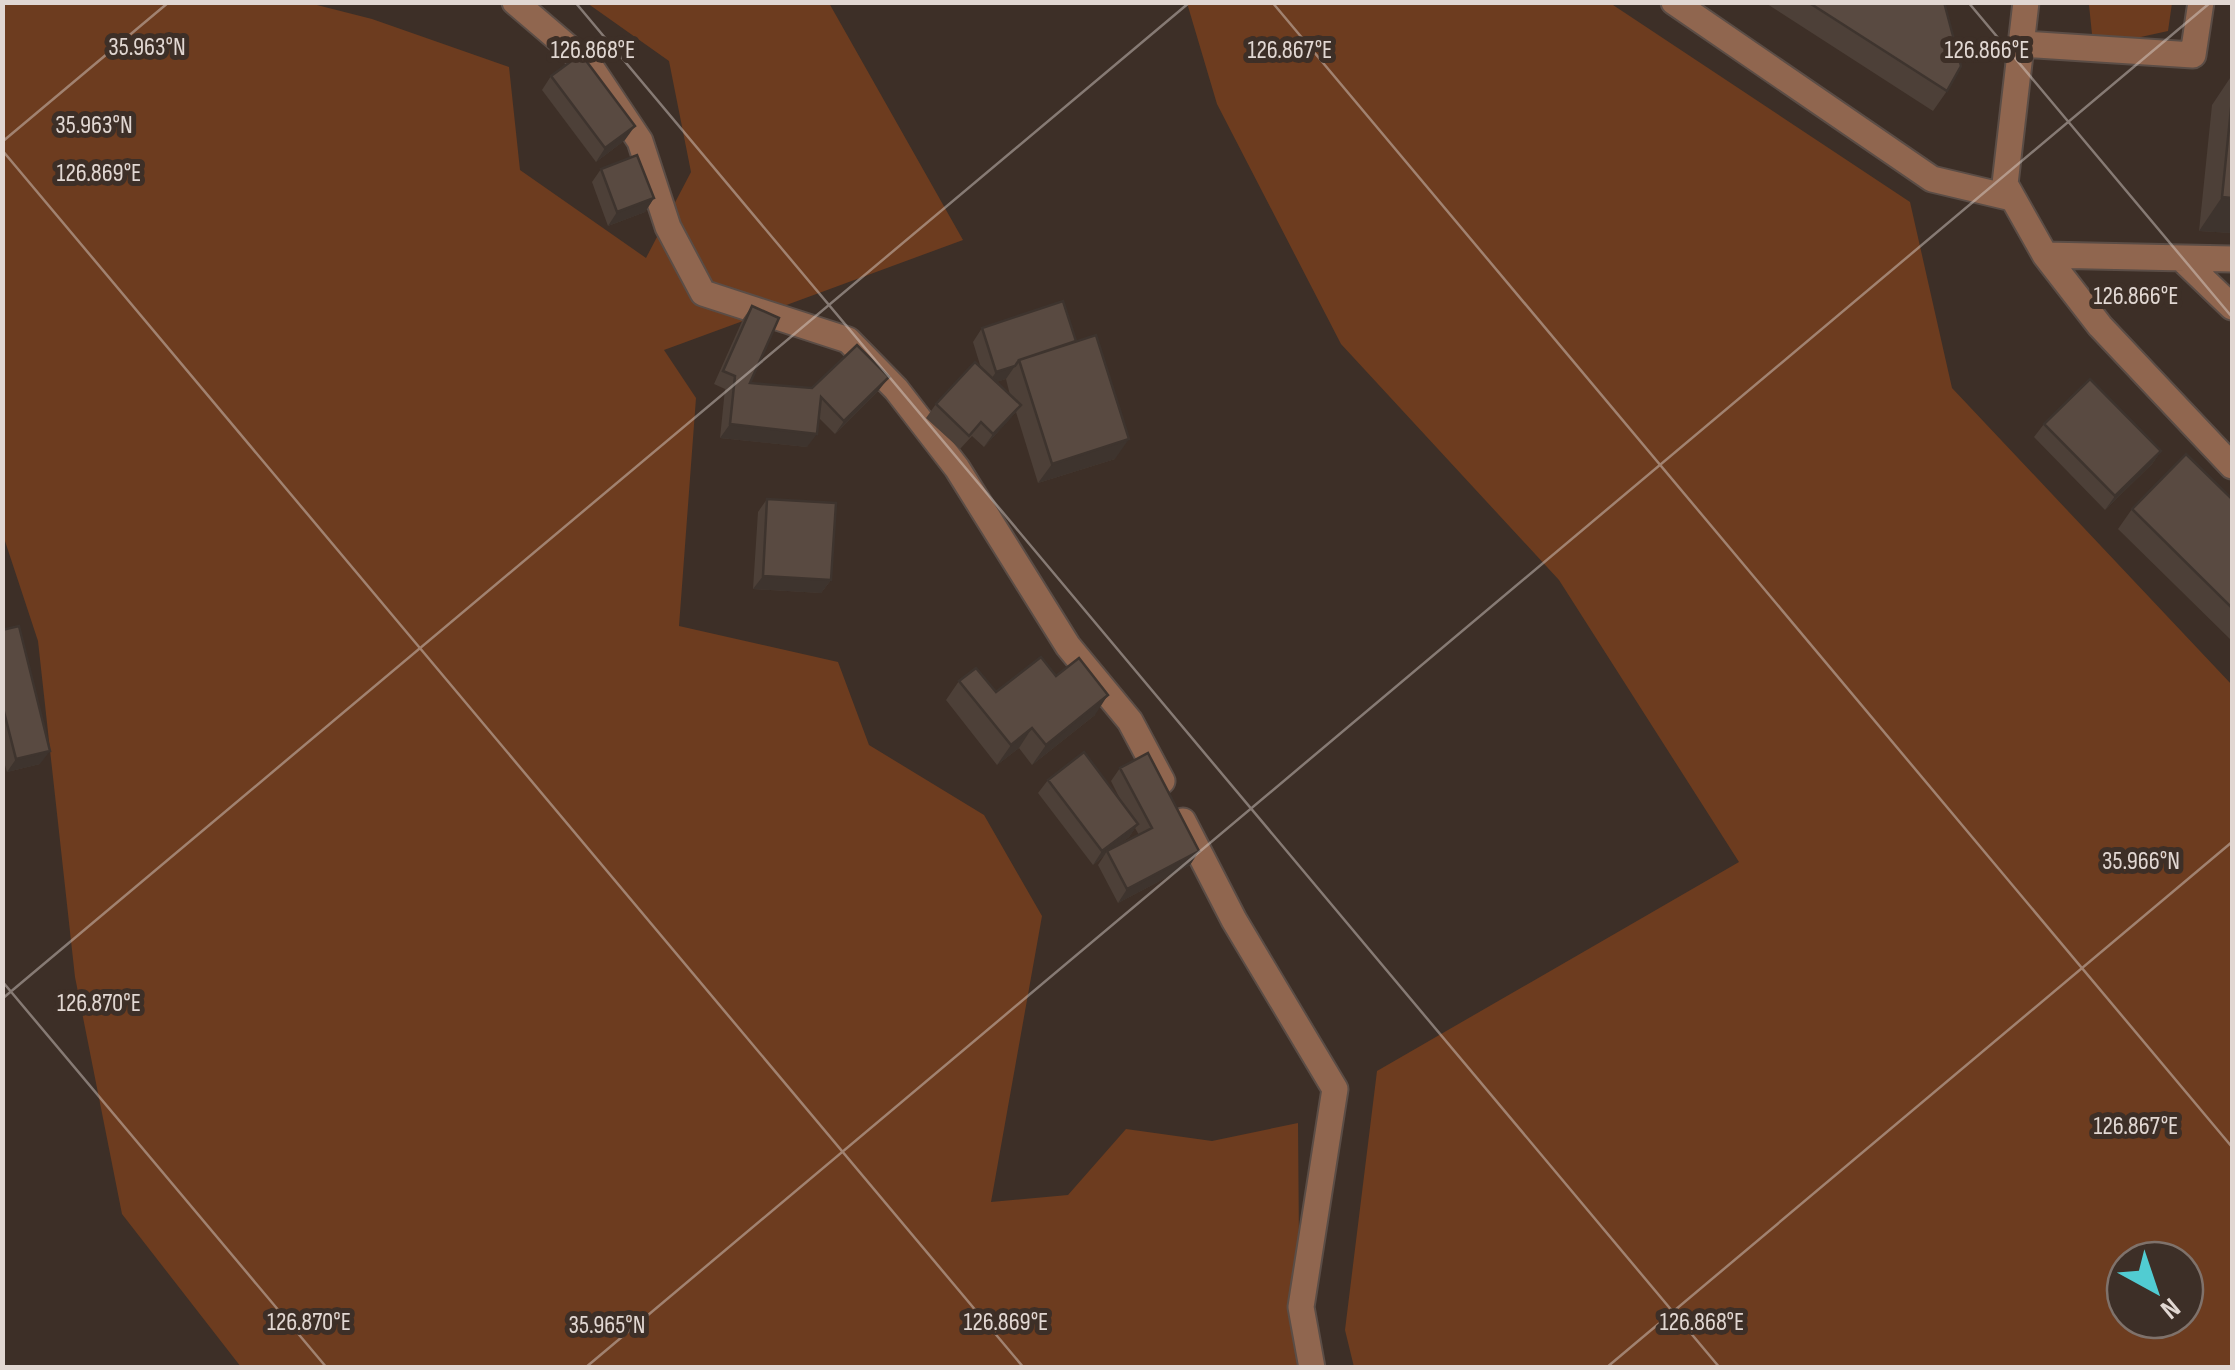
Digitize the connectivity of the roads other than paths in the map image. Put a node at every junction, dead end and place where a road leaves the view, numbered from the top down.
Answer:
1 (515, 2) edge
2 (1674, 2) edge
3 (2026, 2) edge
4 (2201, 2) edge
5 (2022, 44) junction
6 (2012, 198) junction
7 (2045, 255) junction
8 (2180, 258) junction
9 (2232, 258) edge
10 (2232, 307) edge
11 (2232, 466) edge
12 (1312, 1368) edge

1 - 12 street
2 - 6 street
3 - 5 street
4 - 5 street
5 - 6 street
6 - 7 street
7 - 8 street
7 - 11 street
8 - 9 street
8 - 10 street

